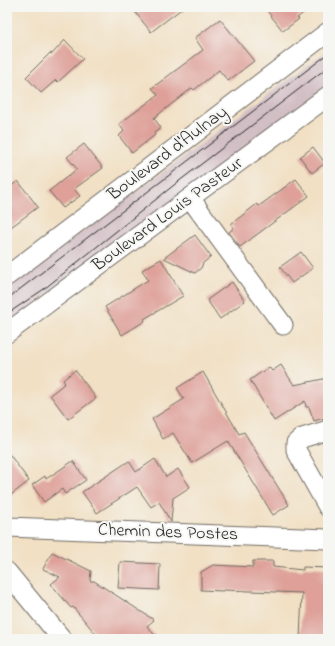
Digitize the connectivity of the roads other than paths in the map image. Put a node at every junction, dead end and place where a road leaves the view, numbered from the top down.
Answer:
1 (328, 32) edge
2 (328, 96) edge
3 (190, 198) junction
4 (7, 276) edge
5 (283, 325) dead end
6 (7, 333) edge
7 (328, 430) edge
8 (328, 507) edge
9 (7, 526) edge
10 (328, 539) edge
11 (7, 572) edge
12 (62, 639) edge

1 - 4 street, Boulevard d'Aulnay
2 - 3 street, Boulevard Louis Pasteur
3 - 5 street
3 - 6 street, Boulevard Louis Pasteur
7 - 8 street
9 - 10 street, Chemin des Postes
11 - 12 street

